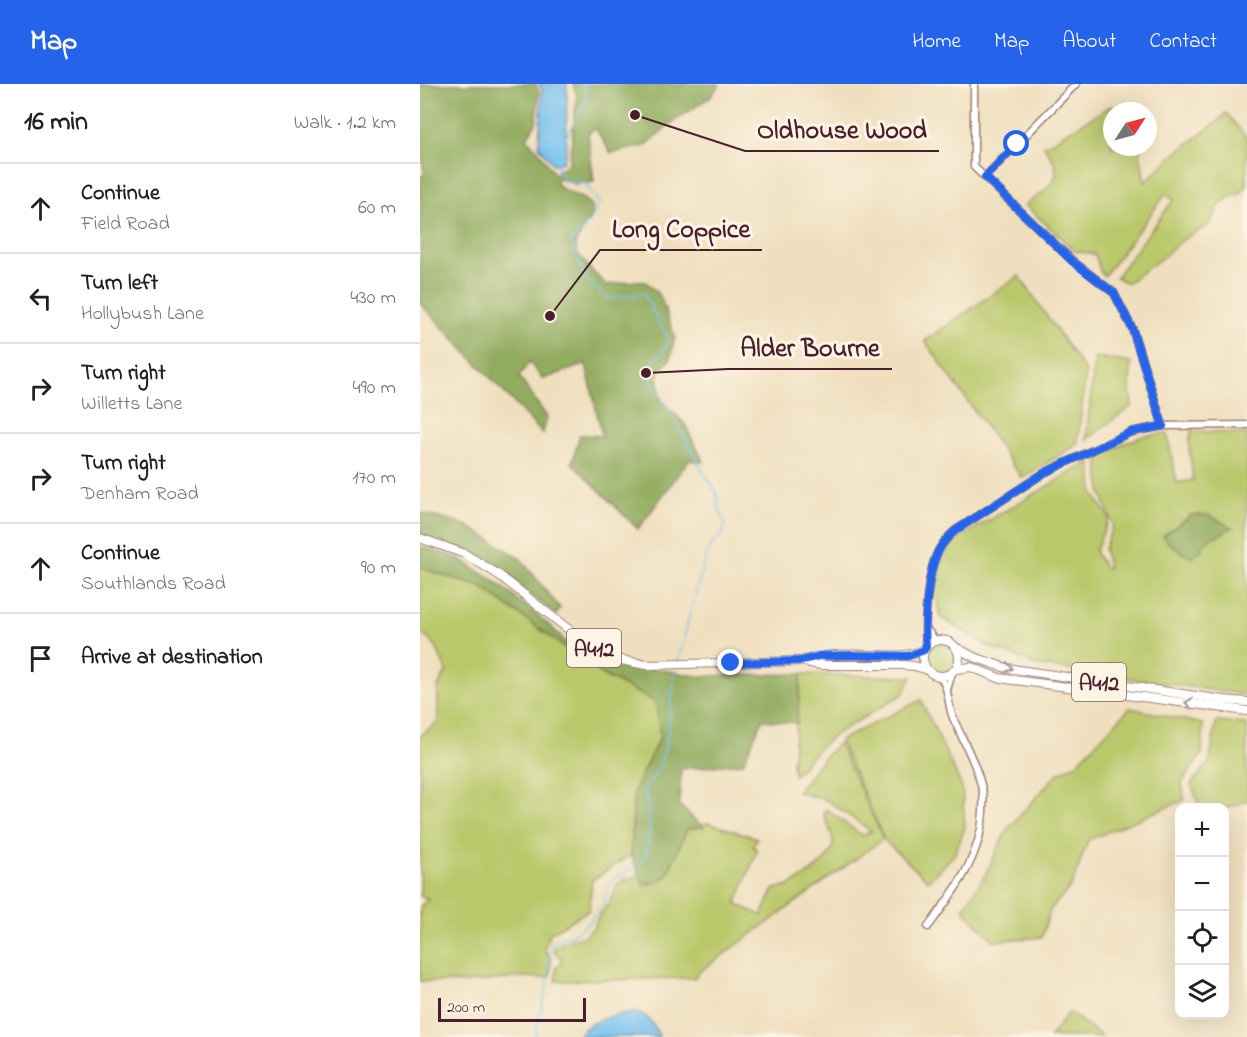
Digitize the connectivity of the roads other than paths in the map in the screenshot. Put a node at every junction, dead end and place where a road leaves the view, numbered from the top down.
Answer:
1 (974, 84) edge
2 (1076, 84) edge
3 (985, 177) junction
4 (1247, 425) edge
5 (1163, 426) junction
6 (420, 538) edge
7 (926, 628) junction
8 (936, 641) junction
9 (955, 647) junction
10 (925, 648) junction
11 (800, 661) junction
12 (925, 669) junction
13 (954, 671) junction
14 (940, 677) junction
15 (947, 691) junction
16 (1247, 702) edge
17 (1247, 711) edge
18 (928, 927) dead end

1 - 3 street
2 - 3 street
3 - 5 street
4 - 5 street
5 - 7 street
6 - 11 main road, A412
7 - 8 street
7 - 10 street
8 - 9 main road
8 - 10 main road
9 - 13 main road
9 -> 16 main road, A412
10 - 11 main road, A412
10 - 12 main road
11 - 12 main road, A412
12 - 14 main road
13 - 14 main road
13 - 15 street
17 -> 13 main road, A412
14 - 15 street
15 - 18 street

